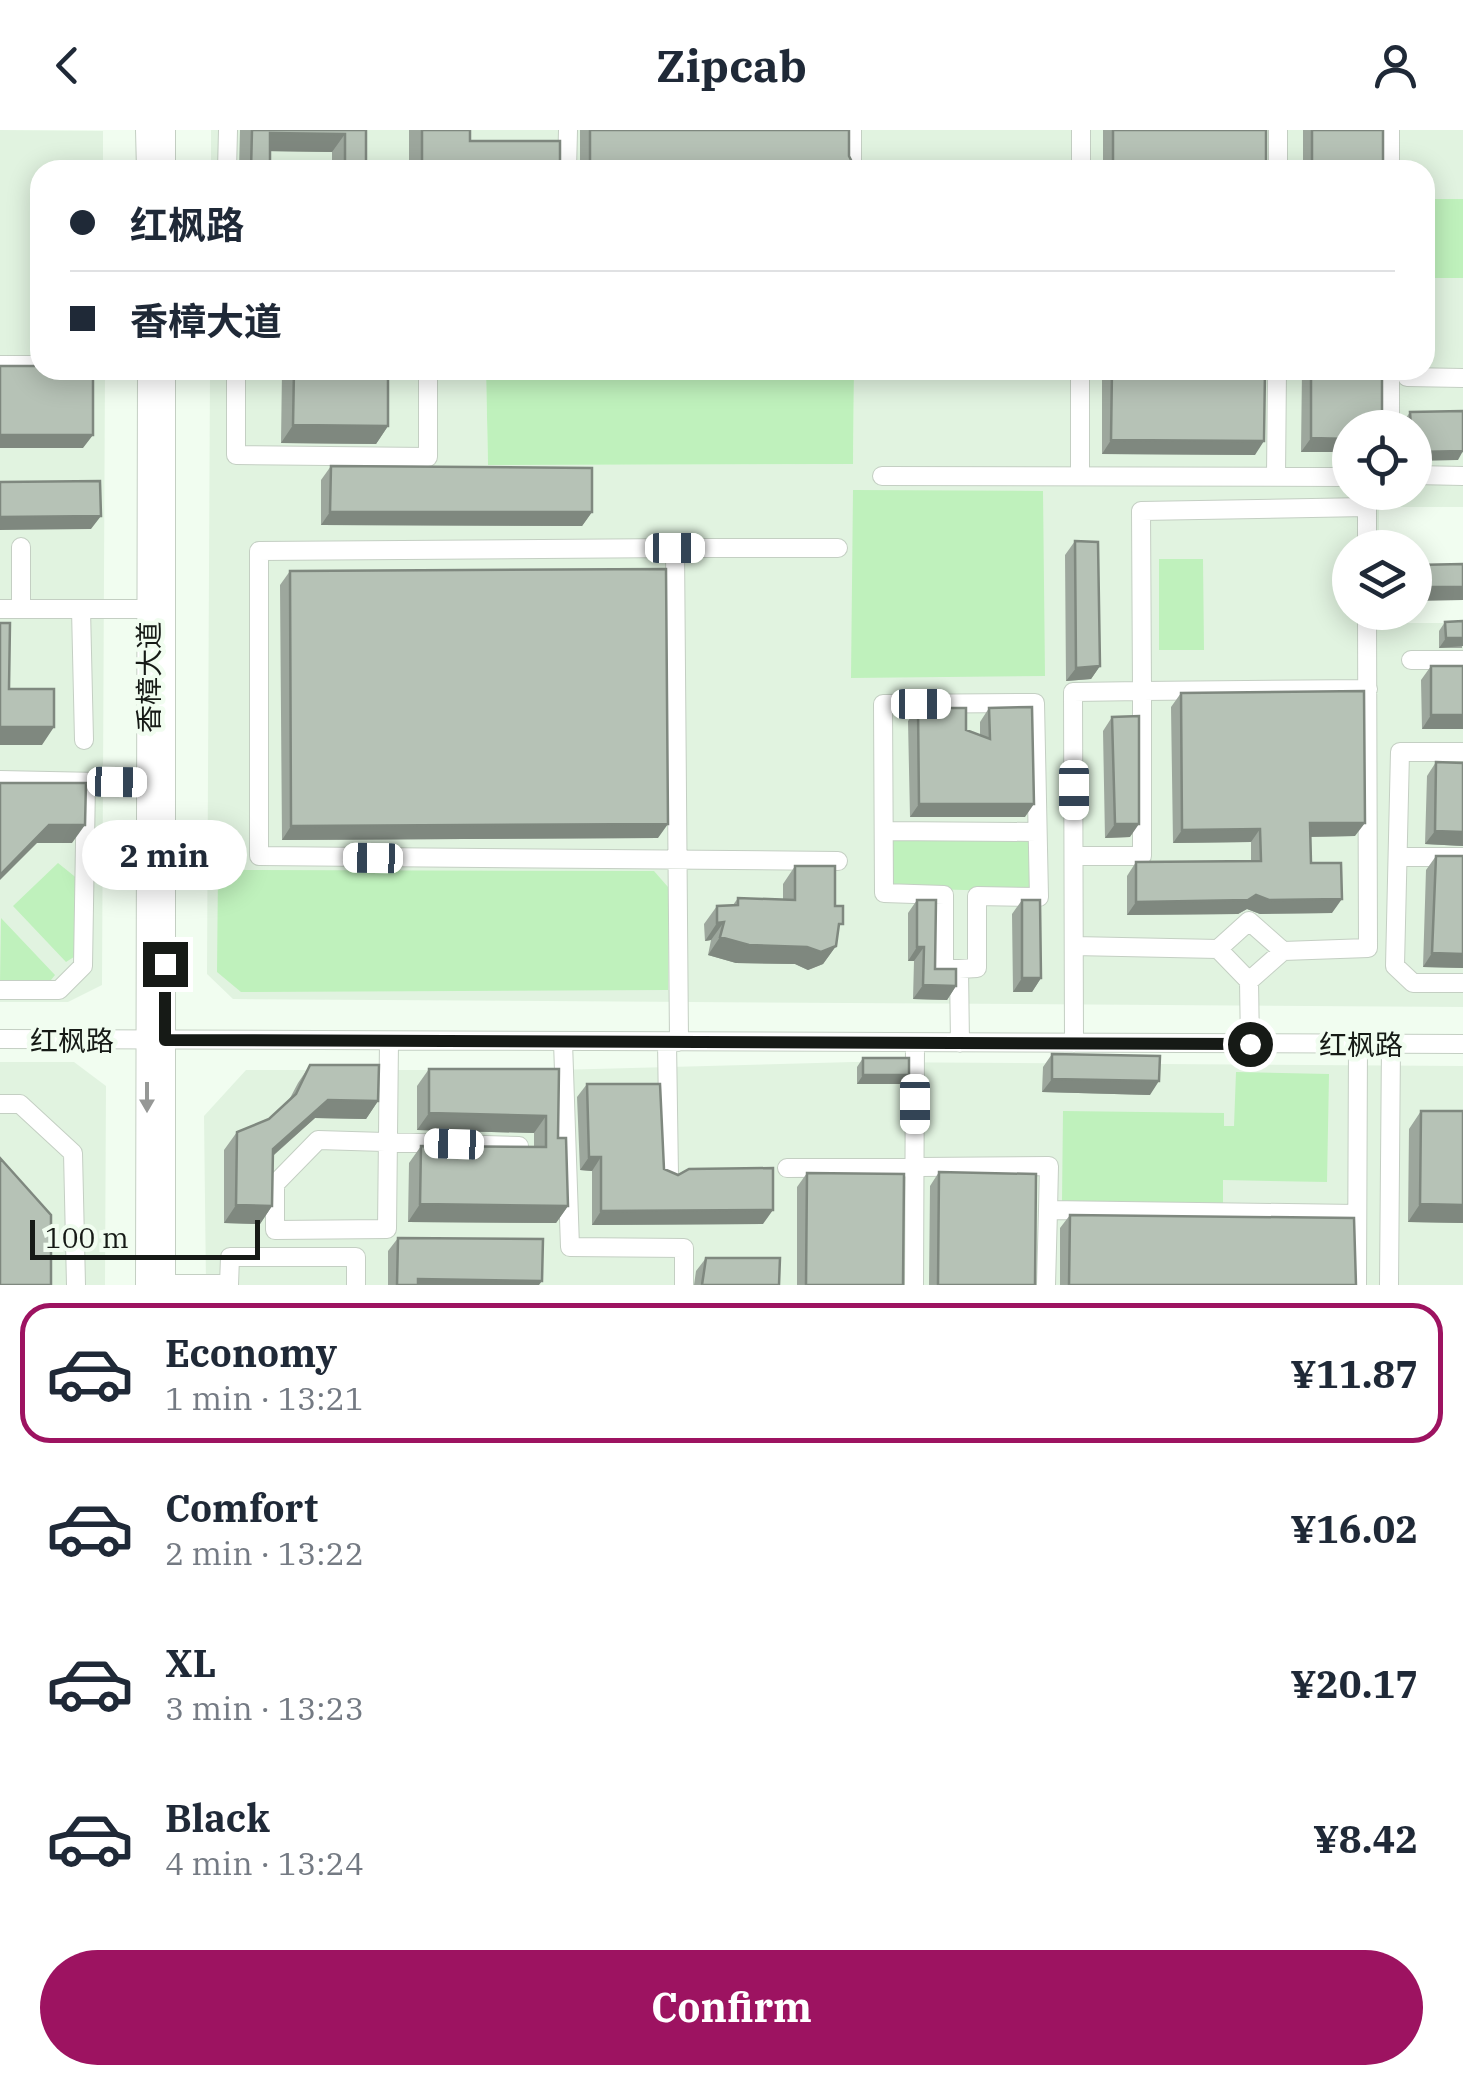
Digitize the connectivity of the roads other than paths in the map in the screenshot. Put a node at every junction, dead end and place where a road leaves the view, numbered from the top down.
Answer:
1 (146, 130) edge
2 (165, 130) edge
3 (228, 130) edge
4 (568, 130) edge
5 (852, 130) edge
6 (1081, 130) edge
7 (1278, 130) edge
8 (1390, 130) edge
9 (146, 160) edge
10 (165, 160) edge
11 (228, 160) edge
12 (567, 160) edge
13 (852, 160) edge
14 (1081, 160) edge
15 (1278, 160) edge
16 (1390, 160) edge
17 (0, 365) edge
18 (30, 365) edge
19 (1435, 376) edge
20 (1463, 378) edge
21 (148, 380) edge
22 (165, 380) edge
23 (236, 380) edge
24 (428, 380) edge
25 (1080, 380) edge
26 (1277, 380) edge
27 (1397, 380) edge
28 (1393, 410) edge
29 (882, 476) dead end
30 (1080, 476) junction
31 (1276, 476) junction
32 (1432, 476) edge
33 (1463, 476) edge
34 (1332, 477) edge
35 (1367, 530) edge
36 (21, 547) dead end
37 (675, 548) junction
38 (838, 548) dead end
39 (0, 608) edge
40 (22, 609) junction
41 (81, 609) junction
42 (149, 610) junction
43 (1367, 630) edge
44 (1410, 660) dead end
45 (1463, 660) edge
46 (1368, 690) junction
47 (1142, 692) junction
48 (84, 740) dead end
49 (1463, 752) edge
50 (0, 780) edge
51 (86, 782) junction
52 (148, 783) junction
53 (884, 831) junction
54 (1037, 832) junction
55 (1074, 856) junction
56 (1398, 857) junction
57 (1463, 857) edge
58 (678, 860) junction
59 (838, 861) dead end
60 (944, 895) junction
61 (976, 896) junction
62 (1074, 946) junction
63 (1218, 949) junction
64 (1284, 951) junction
65 (959, 969) junction
66 (1249, 981) junction
67 (1463, 983) edge
68 (0, 990) edge
69 (0, 1039) edge
70 (156, 1040) junction
71 (390, 1041) junction
72 (563, 1042) junction
73 (673, 1042) junction
74 (915, 1043) junction
75 (960, 1043) junction
76 (1074, 1043) junction
77 (1250, 1044) junction
78 (1358, 1044) junction
79 (1391, 1044) junction
80 (1463, 1044) edge
81 (0, 1104) edge
82 (388, 1142) junction
83 (519, 1146) edge
84 (914, 1166) junction
85 (787, 1168) dead end
86 (669, 1176) edge
87 (1048, 1210) junction
88 (1357, 1214) junction
89 (76, 1285) edge
90 (146, 1285) edge
91 (165, 1285) edge
92 (230, 1285) edge
93 (356, 1285) edge
94 (684, 1285) edge
95 (914, 1285) edge
96 (1046, 1285) edge
97 (1357, 1285) edge
98 (1388, 1285) edge

1 - 9 main road
2 - 10 main road
3 - 11 street
4 - 12 street
5 - 13 street
6 - 14 street
7 - 15 street
8 - 16 street
17 - 18 street
19 - 20 street
21 - 42 main road, 香樟大道
22 - 70 main road, 香樟大道
23 - 24 street
25 - 30 street
26 - 31 street
27 - 28 street
29 - 30 street
30 - 31 street
31 - 34 street
32 - 33 street
35 - 47 street
36 - 40 street
37 - 38 street
37 - 58 street
37 - 58 street
39 - 40 street
40 - 41 street
41 - 42 street
41 - 48 street
42 - 52 main road, 香樟大道
43 - 46 street
44 - 45 street
46 - 47 street
46 - 64 street
47 - 55 street
47 - 55 street
49 - 56 street
50 - 51 street
51 - 52 street
51 - 68 street
52 - 70 main road, 香樟大道
53 - 54 street
53 - 54 street
53 - 60 street
54 - 61 street
55 - 62 street
56 - 57 street
56 - 67 street
58 - 59 street
58 - 73 street
60 - 61 street
60 - 65 street
61 - 65 street
62 - 63 street
62 - 76 street
63 - 64 street
63 - 66 street
64 - 66 street
65 - 75 street
66 - 77 street
69 - 70 street, 红枫路
70 - 71 street, 红枫路
70 -> 90 main road, 香樟大道
70 - 91 main road, 香樟大道
71 - 72 street, 红枫路
71 - 82 street
72 - 73 street, 红枫路
72 - 94 street
73 - 74 street, 红枫路
73 - 86 street
74 - 75 street, 红枫路
74 - 84 street
75 - 76 street, 红枫路
76 - 77 street, 红枫路
77 - 78 street, 红枫路
78 - 79 street, 红枫路
78 - 88 street
79 - 80 street, 红枫路
79 - 98 street
81 - 89 street
82 - 82 street
82 - 83 street
84 - 85 street
84 - 87 street
84 - 95 street
87 - 88 street
87 - 96 street
88 - 97 street
91 - 92 street
92 - 93 street

